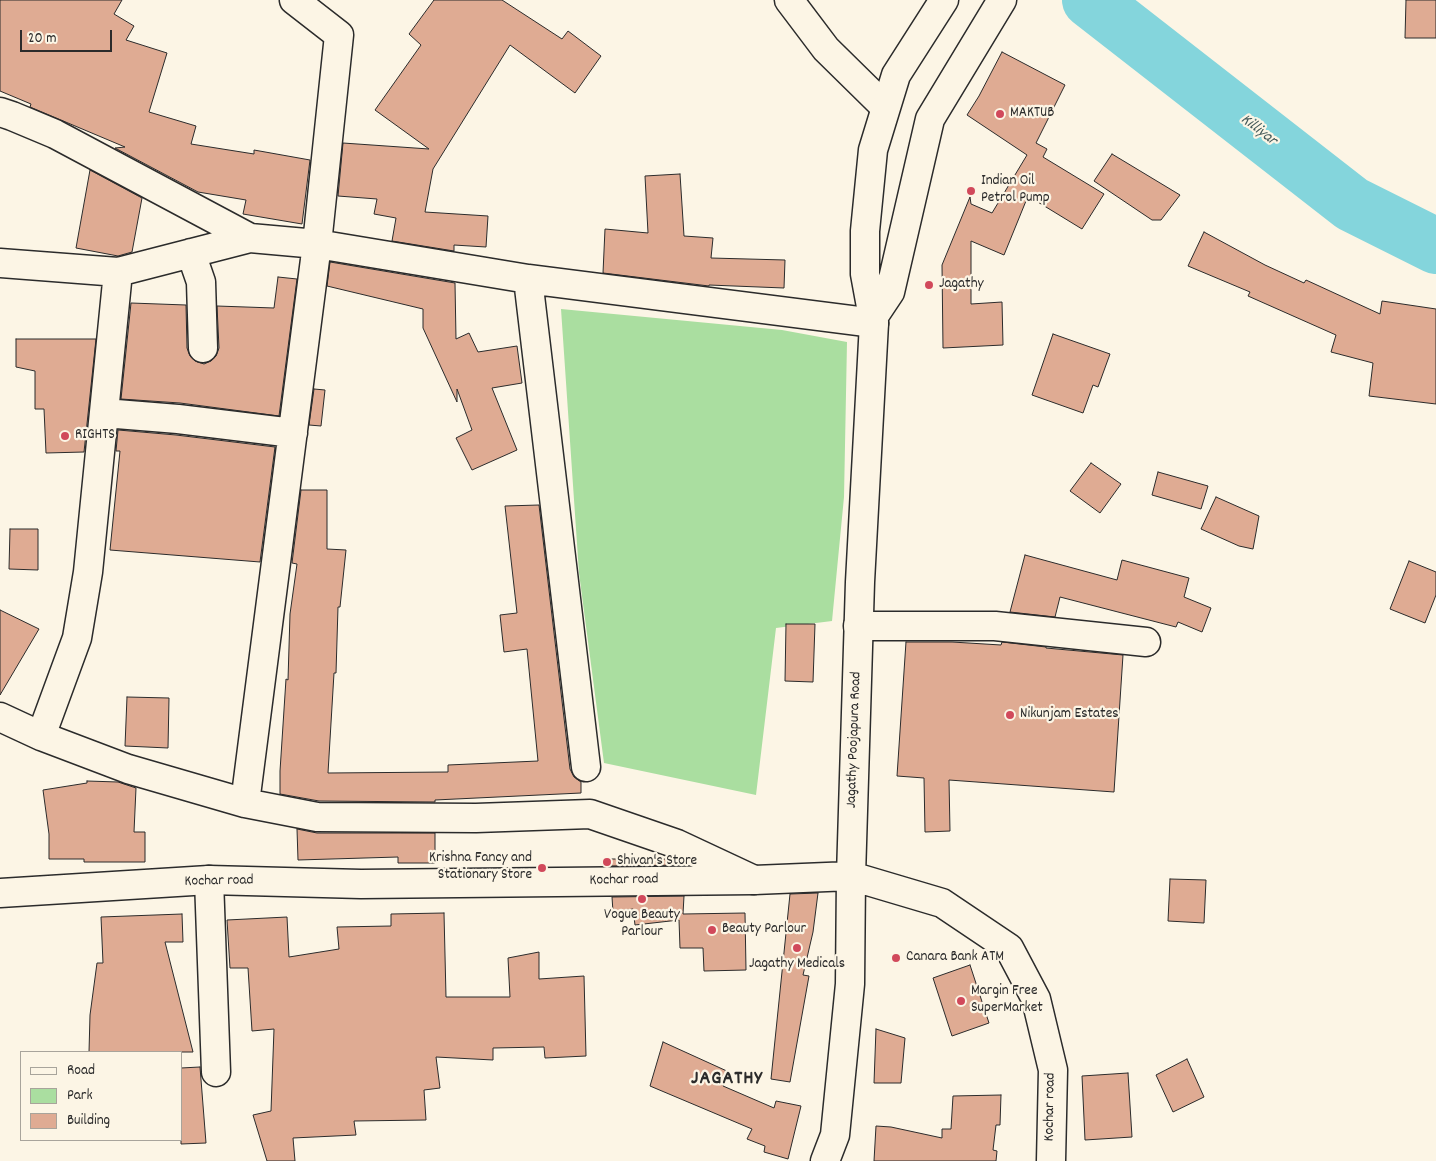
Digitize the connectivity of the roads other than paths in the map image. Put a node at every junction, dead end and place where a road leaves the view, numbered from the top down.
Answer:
1 (294, 0) edge
2 (789, 0) edge
3 (944, 0) edge
4 (1002, 0) edge
5 (886, 107) junction
6 (0, 112) edge
7 (250, 238) junction
8 (317, 244) junction
9 (191, 253) junction
10 (0, 263) edge
11 (118, 272) junction
12 (528, 280) junction
13 (874, 319) junction
14 (203, 348) dead end
15 (104, 413) junction
16 (293, 433) junction
17 (858, 626) junction
18 (1146, 642) dead end
19 (0, 717) edge
20 (41, 736) junction
21 (586, 767) dead end
22 (245, 803) junction
23 (851, 876) junction
24 (209, 880) junction
25 (754, 880) junction
26 (0, 893) edge
27 (216, 1072) dead end
28 (825, 1161) edge
29 (1051, 1161) edge

1 - 8 street
2 - 5 street
3 - 5 street, Jagathy Poojapura Road
4 - 13 street
5 - 13 street, Jagathy Poojapura Road
6 - 7 street
7 - 8 street
7 - 9 street
8 - 12 street
8 - 16 street
9 - 11 street
9 - 14 street
10 - 11 street
11 - 15 street
12 - 13 street
12 - 21 street
13 - 17 street, Jagathy Poojapura Road
15 - 16 street
15 - 20 street
16 - 22 street
17 - 18 street
17 - 23 street, Jagathy Poojapura Road
19 - 20 street
20 - 22 street
22 - 25 street
23 - 25 street, Kochar road
23 - 28 street, Jagathy Poojapura Road
23 - 29 street, Kochar road
24 - 25 street, Kochar road
24 - 26 street, Kochar road
24 - 27 street

